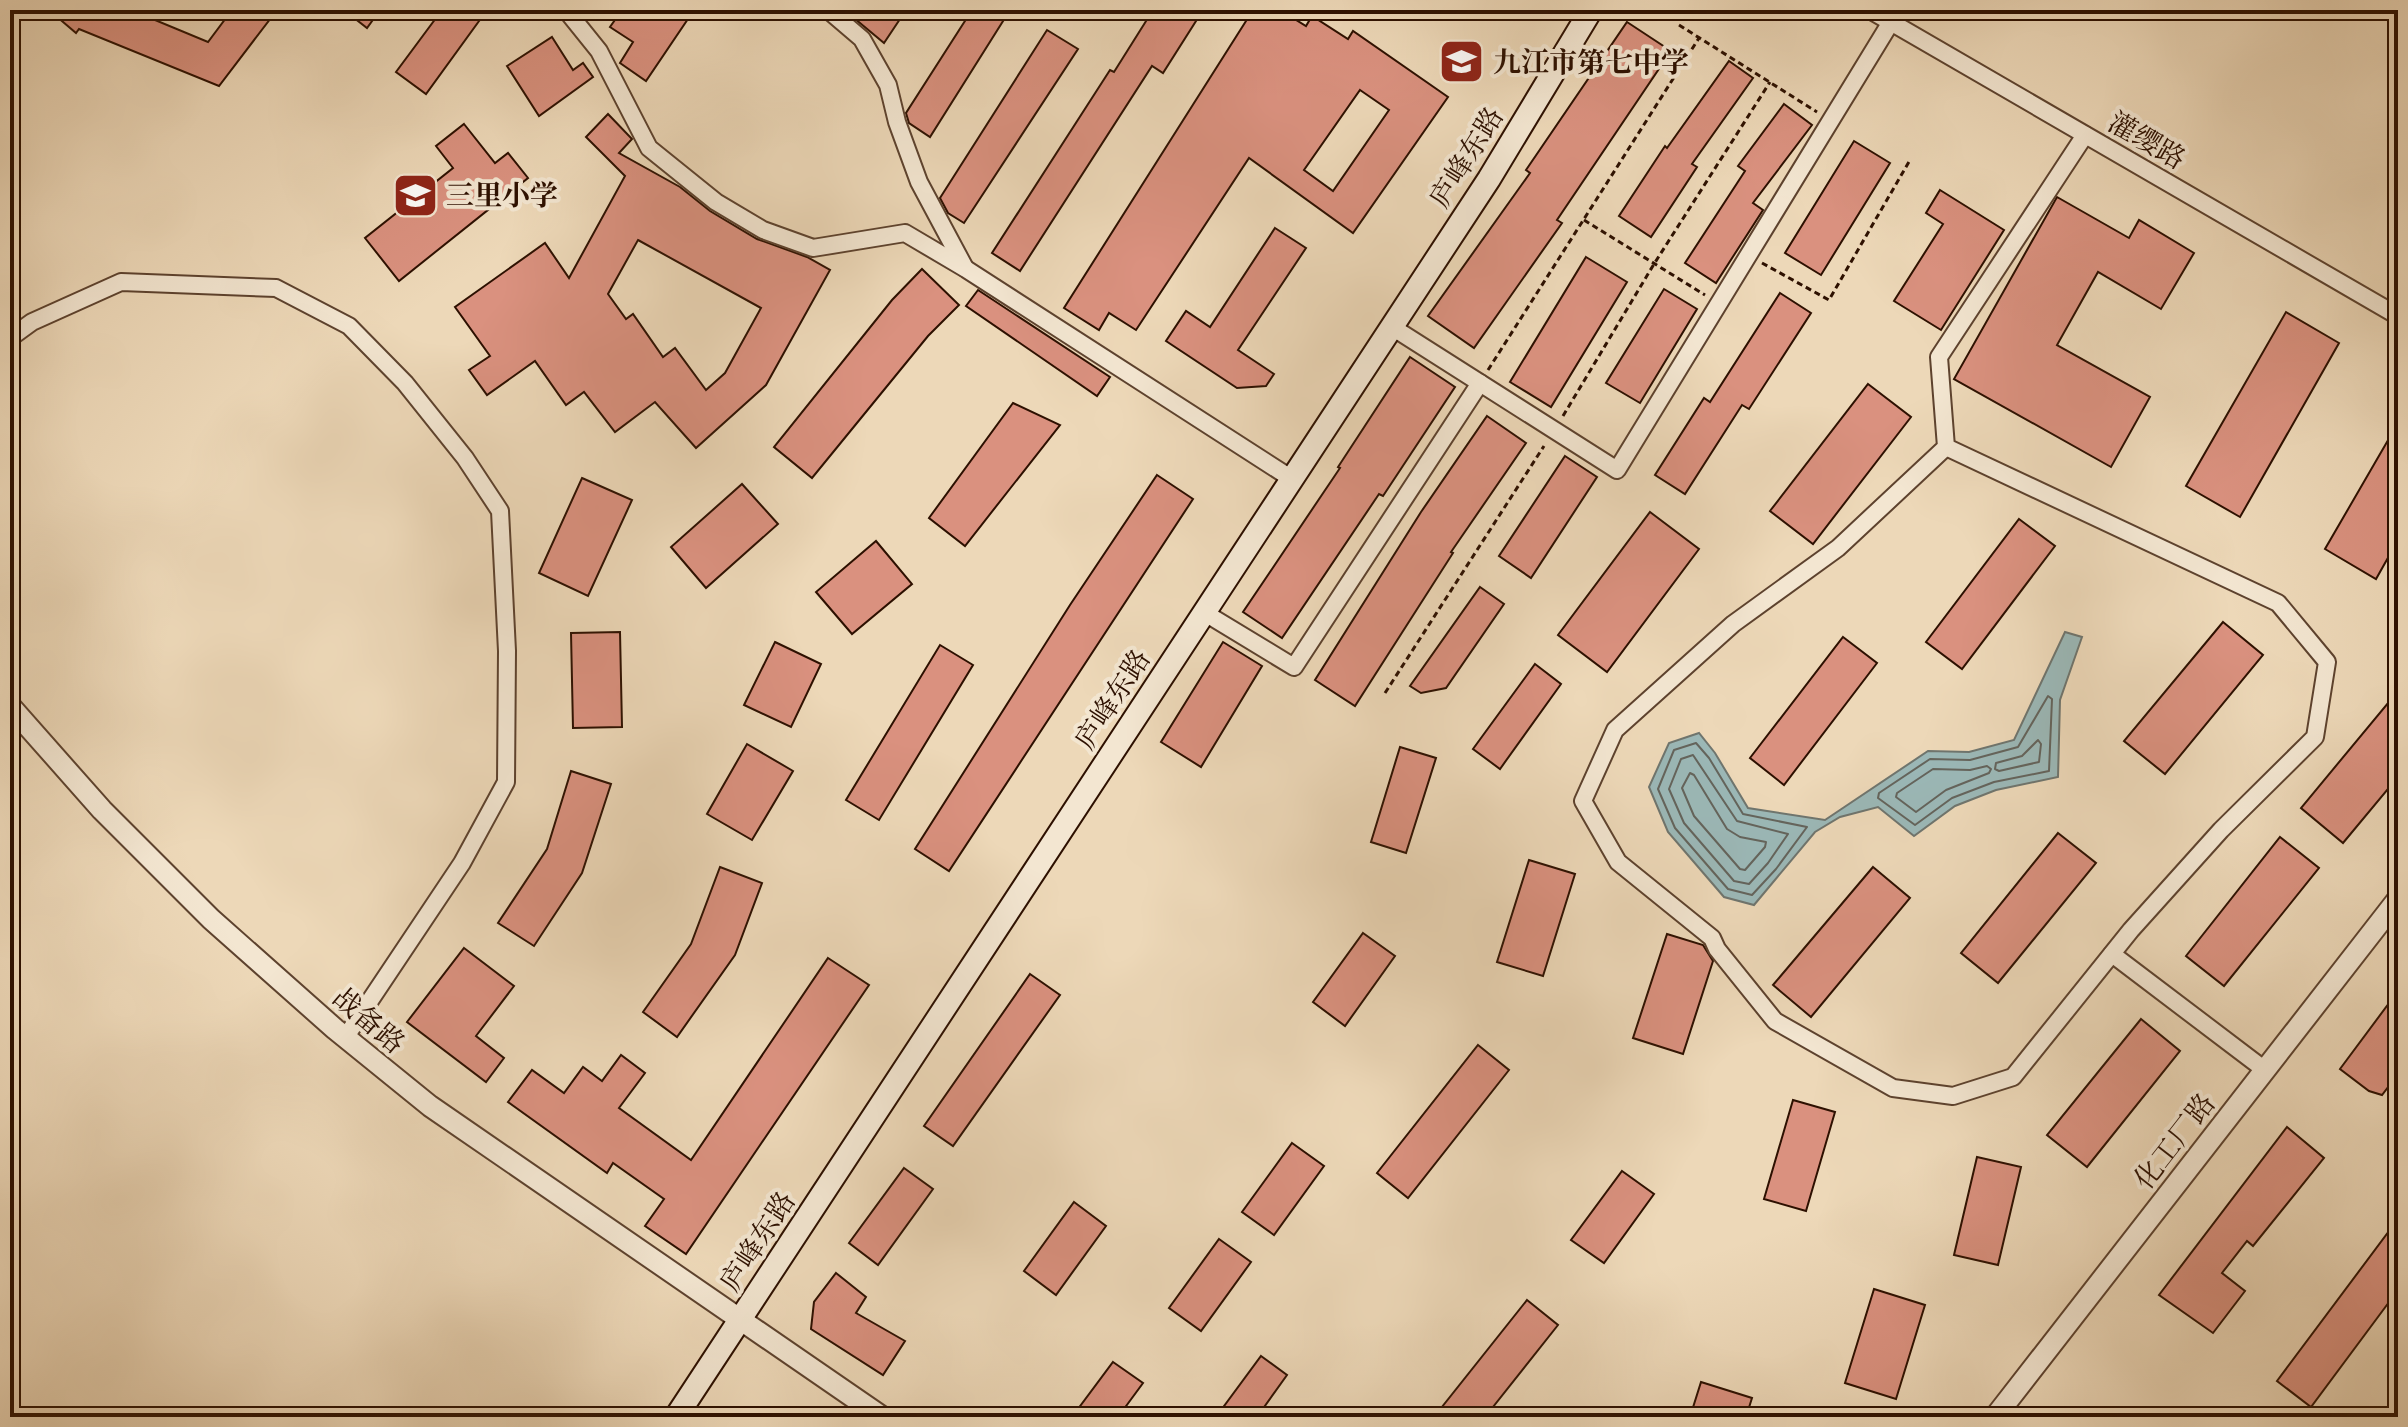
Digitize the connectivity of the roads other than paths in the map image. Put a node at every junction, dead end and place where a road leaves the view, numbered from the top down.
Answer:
1 (566, 10) edge
2 (828, 10) edge
3 (1591, 10) edge
4 (1870, 10) edge
5 (1891, 22) junction
6 (2085, 135) junction
7 (966, 269) junction
8 (2398, 316) edge
9 (1392, 327) junction
10 (10, 338) edge
11 (1480, 383) junction
12 (1946, 447) junction
13 (1292, 479) junction
14 (1205, 613) junction
15 (10, 706) edge
16 (2398, 899) edge
17 (2112, 954) junction
18 (345, 1038) junction
19 (2265, 1070) junction
20 (742, 1318) junction
21 (676, 1417) edge
22 (882, 1417) edge
23 (1995, 1417) edge

1 - 7 street
2 - 7 street
3 - 9 main road, 庐峰东路
4 - 5 street, 灌缨路
5 - 6 street, 灌缨路
5 - 11 street
6 - 8 street, 灌缨路
6 - 12 street
7 - 13 street
9 - 11 street
9 - 13 main road, 庐峰东路
10 - 18 street
11 - 14 street
12 - 17 street
12 - 17 street
13 - 14 main road, 庐峰东路
14 - 20 main road, 庐峰东路
15 - 18 street, 战备路
16 - 19 street, 化工厂路
17 - 19 street
18 - 20 street, 战备路
19 - 23 street, 化工厂路
20 - 21 main road, 庐峰东路
20 - 22 street, 战备路

